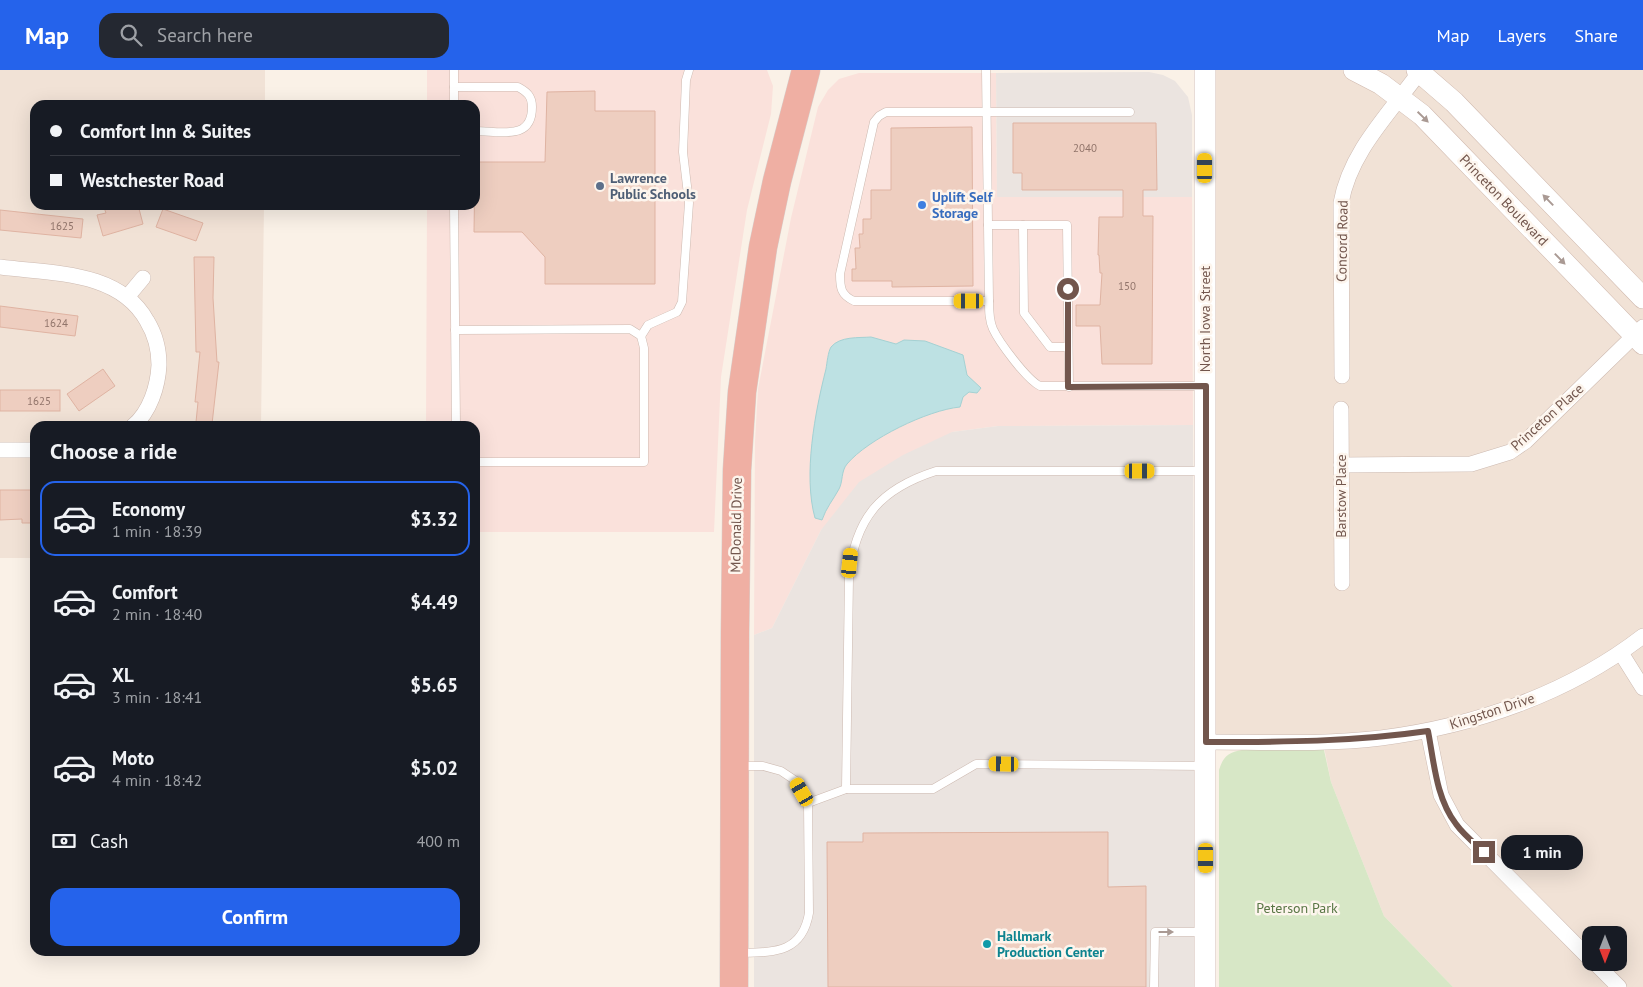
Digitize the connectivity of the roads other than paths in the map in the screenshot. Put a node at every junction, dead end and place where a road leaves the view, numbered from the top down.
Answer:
1 (454, 70) edge
2 (806, 70) edge
3 (986, 70) edge
4 (1205, 70) edge
5 (1354, 70) edge
6 (689, 71) edge
7 (1419, 71) edge
8 (454, 86) junction
9 (1401, 98) junction
10 (454, 100) edge
11 (987, 112) junction
12 (1130, 112) dead end
13 (480, 131) edge
14 (454, 210) edge
15 (988, 225) junction
16 (1023, 225) junction
17 (0, 267) edge
18 (143, 278) dead end
19 (128, 296) junction
20 (1643, 298) edge
21 (988, 302) junction
22 (455, 330) junction
23 (641, 336) junction
24 (1640, 336) edge
25 (1068, 347) junction
26 (1342, 376) dead end
27 (1206, 386) junction
28 (1068, 387) junction
29 (1341, 409) dead end
30 (141, 421) edge
31 (456, 421) edge
32 (0, 450) edge
33 (30, 450) edge
34 (480, 462) edge
35 (1341, 465) junction
36 (1206, 471) junction
37 (1342, 583) dead end
38 (1643, 636) edge
39 (1621, 653) junction
40 (1643, 688) edge
41 (1428, 731) junction
42 (1206, 742) junction
43 (734, 766) junction
44 (1206, 766) junction
45 (846, 789) junction
46 (808, 802) junction
47 (1205, 932) junction
48 (1582, 951) edge
49 (734, 953) junction
50 (1603, 971) edge
51 (734, 987) edge
52 (1154, 987) edge
53 (1205, 987) edge
54 (1619, 987) edge

1 - 8 lane
2 - 43 highway, McDonald Drive
3 - 11 lane
4 - 27 main road, North Iowa Street
5 - 9 main road, Princeton Boulevard
6 - 23 lane
7 - 9 street, Concord Road
20 -> 7 main road
8 - 10 lane
8 - 13 lane
9 -> 24 main road, Princeton Boulevard
9 - 26 street, Concord Road
11 - 12 lane
11 - 15 lane
11 - 21 lane
14 - 22 lane
15 - 16 lane
15 - 21 lane
16 - 25 lane
16 - 25 lane
17 - 19 street
18 - 19 street
19 - 30 street
21 - 28 lane
22 - 23 lane
22 - 31 lane
23 - 34 lane
24 - 35 street, Princeton Place
25 - 28 lane
27 - 28 lane
27 - 36 main road, North Iowa Street
29 - 35 street, Barstow Place
32 - 33 street
35 - 37 street, Barstow Place
36 - 42 main road, North Iowa Street
36 - 45 lane
38 - 39 street, Kingston Drive
39 - 40 street
39 - 41 street, Kingston Drive
41 - 42 street, Kingston Drive
41 - 48 street
42 - 44 main road, North Iowa Street
43 - 46 lane
43 - 49 highway, McDonald Drive
44 - 45 lane
44 - 47 main road, North Iowa Street
45 - 46 lane
46 - 49 lane
52 -> 47 lane
47 - 53 main road, North Iowa Street
49 - 51 highway, McDonald Drive
50 - 54 street

